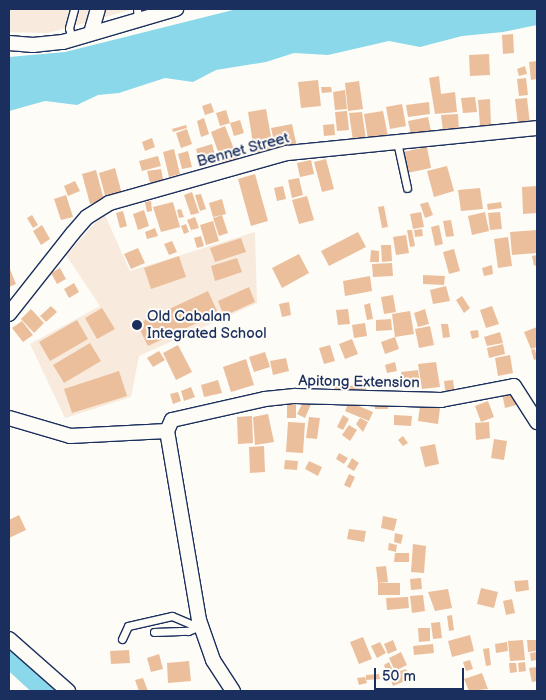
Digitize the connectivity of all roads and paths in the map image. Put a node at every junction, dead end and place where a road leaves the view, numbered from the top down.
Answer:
1 (74, 9) edge
2 (98, 9) edge
3 (176, 9) edge
4 (137, 14) edge
5 (91, 34) junction
6 (72, 39) junction
7 (9, 43) edge
8 (537, 128) edge
9 (397, 141) junction
10 (407, 188) dead end
11 (9, 314) edge
12 (9, 418) edge
13 (537, 422) edge
14 (167, 430) junction
15 (199, 626) junction
16 (154, 632) dead end
17 (9, 639) edge
18 (122, 639) dead end
19 (68, 691) edge
20 (233, 691) edge

1 - 6 lane
2 - 5 street
3 - 4 street
4 - 5 street
5 - 6 street
6 - 7 street
8 - 9 street, Bennet Street
9 - 10 lane
9 - 11 street, Bennet Street
12 - 14 street
13 - 14 street, Apitong Extension
14 - 15 street
15 - 16 lane
15 - 18 lane
15 - 20 street
17 - 19 street

